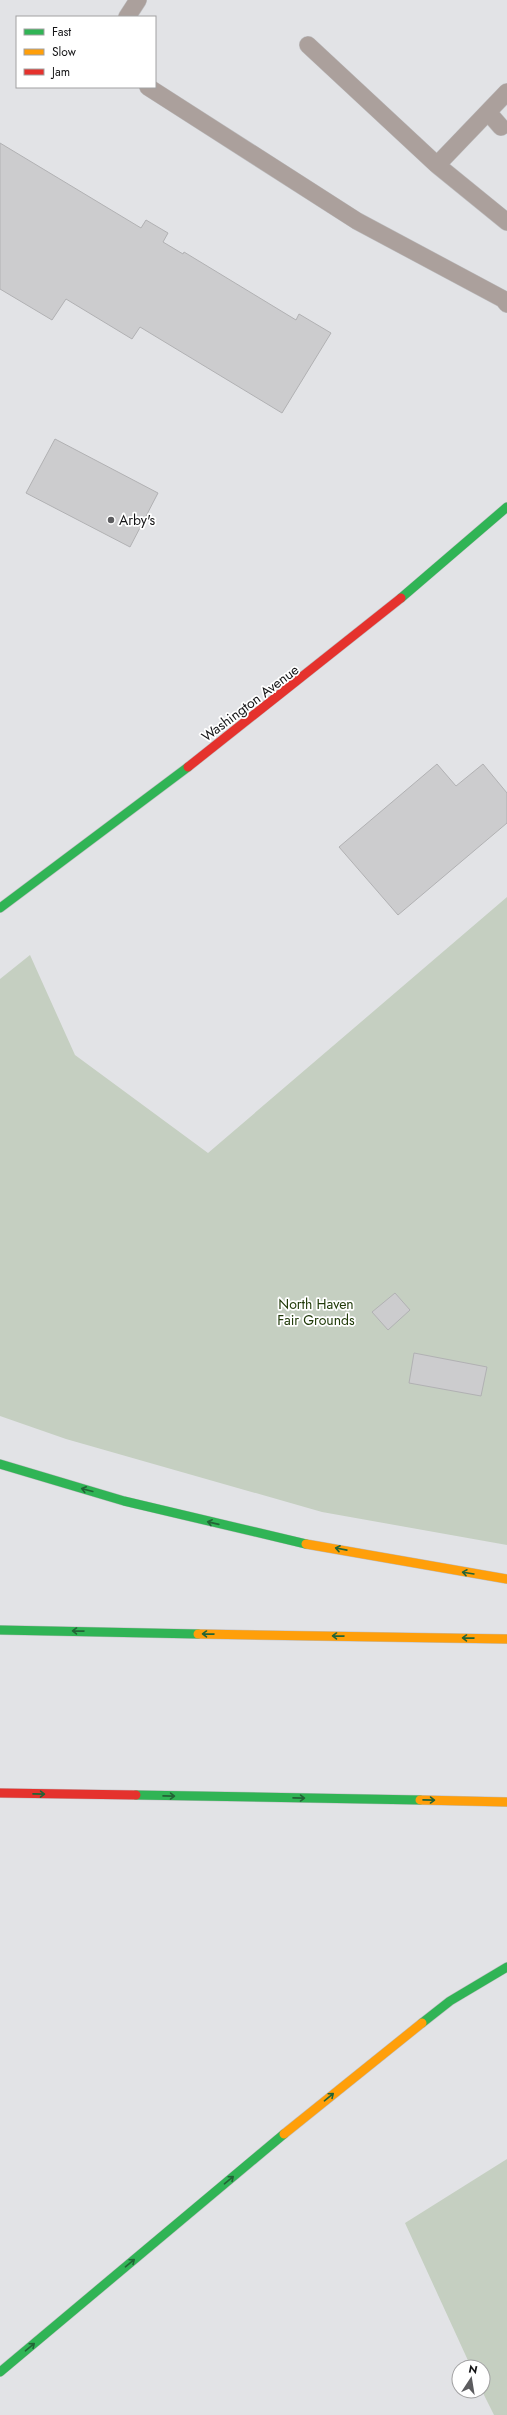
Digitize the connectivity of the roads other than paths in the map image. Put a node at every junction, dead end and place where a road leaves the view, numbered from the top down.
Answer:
1 (138, 0) edge
2 (128, 16) edge
3 (308, 45) dead end
4 (150, 88) edge
5 (507, 92) edge
6 (488, 112) junction
7 (501, 127) dead end
8 (437, 165) junction
9 (507, 222) edge
10 (506, 298) edge
11 (507, 507) edge
12 (0, 908) edge
13 (0, 1464) edge
14 (507, 1579) edge
15 (0, 1630) edge
16 (507, 1639) edge
17 (0, 1793) edge
18 (507, 1802) edge
19 (507, 1967) edge
20 (0, 2372) edge

1 - 2 lane
3 - 8 lane
4 - 10 lane
5 - 6 lane
6 - 7 lane
6 - 8 lane
8 - 9 lane
11 - 12 main road, Washington Avenue
14 -> 13 main road
16 -> 15 main road
17 -> 18 main road
20 -> 19 main road

